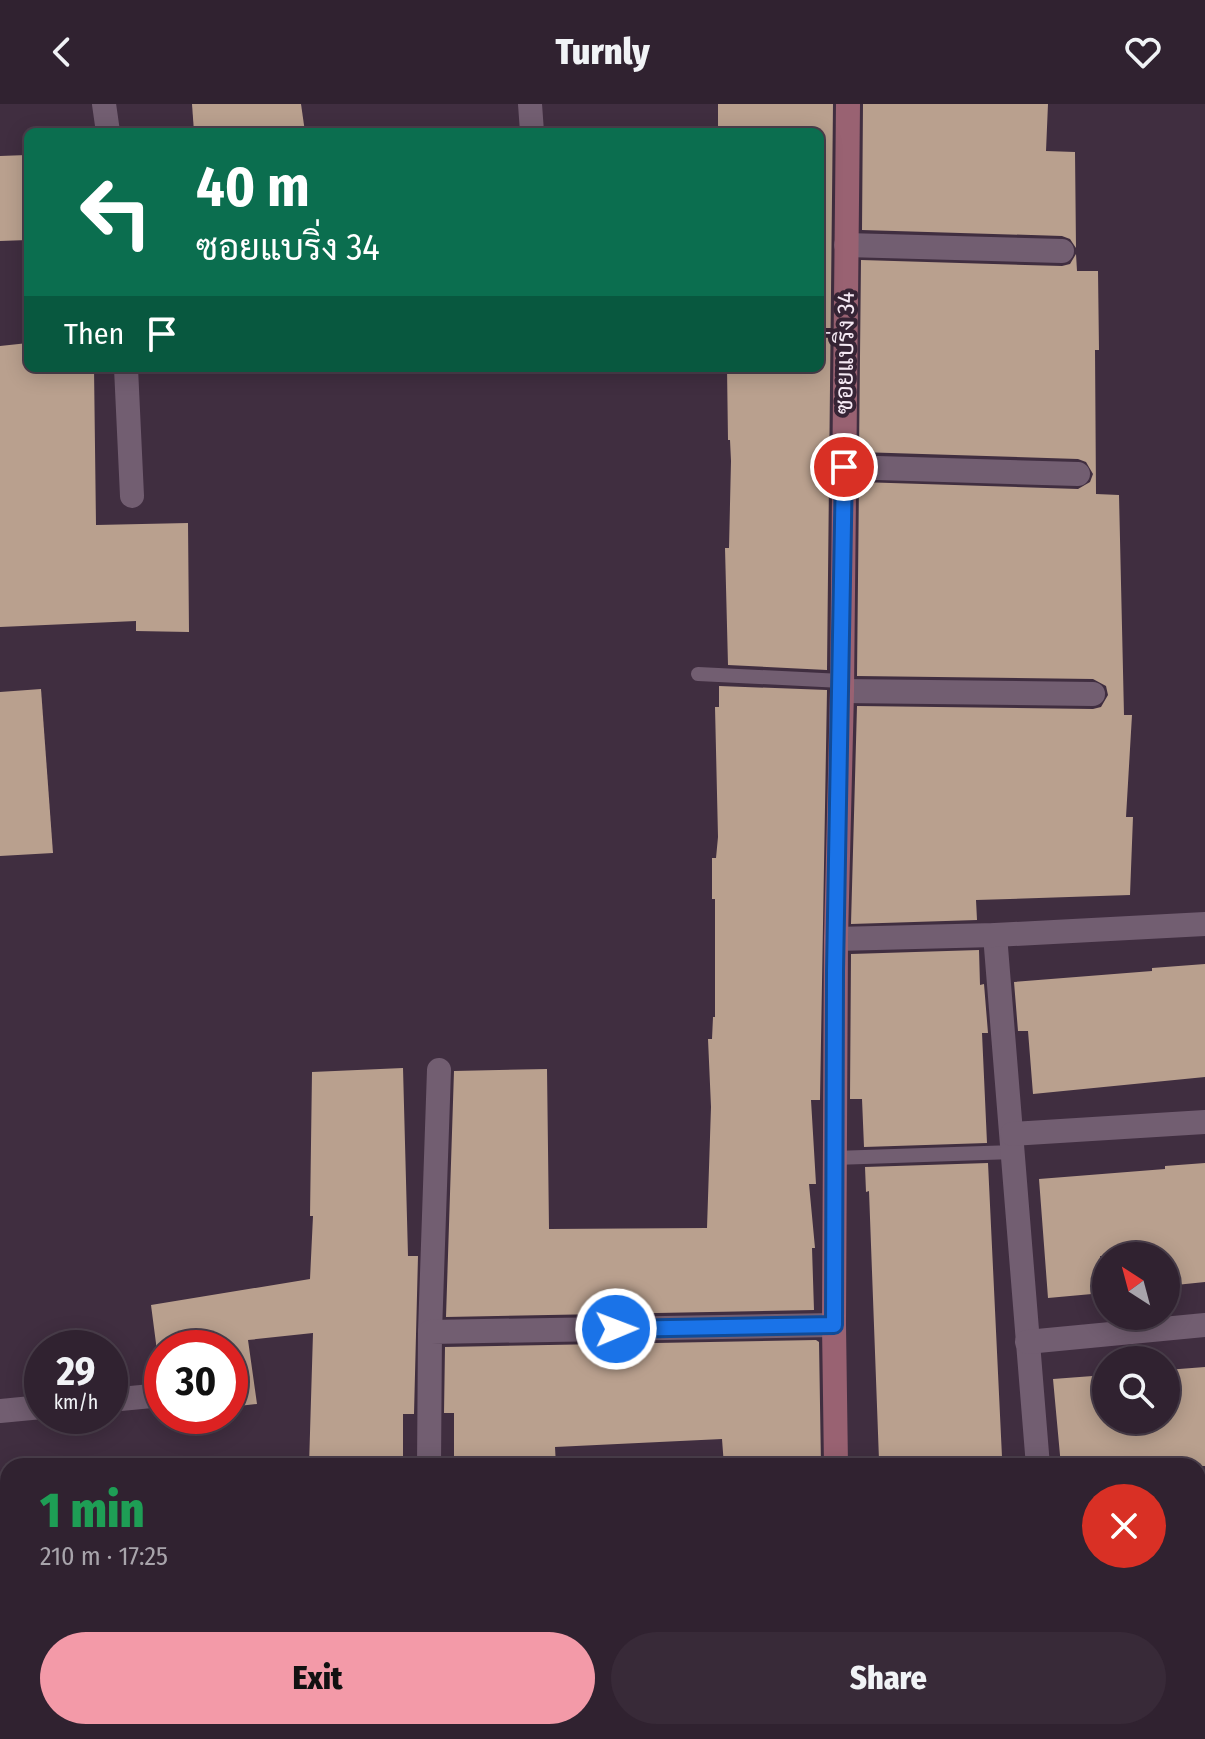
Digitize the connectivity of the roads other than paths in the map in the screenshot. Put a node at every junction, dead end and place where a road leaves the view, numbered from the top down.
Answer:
1 (104, 104) edge
2 (530, 104) edge
3 (848, 104) edge
4 (107, 128) edge
5 (532, 128) edge
6 (846, 245) junction
7 (1062, 251) dead end
8 (126, 372) edge
9 (844, 467) junction
10 (1078, 474) dead end
11 (132, 496) dead end
12 (698, 674) dead end
13 (842, 686) junction
14 (1093, 694) dead end
15 (1205, 924) edge
16 (995, 935) junction
17 (836, 939) junction
18 (439, 1070) dead end
19 (1205, 1122) edge
20 (1013, 1143) junction
21 (834, 1158) junction
22 (834, 1325) junction
23 (1205, 1325) edge
24 (430, 1332) junction
25 (1027, 1342) junction
26 (24, 1409) edge
27 (0, 1411) edge
28 (429, 1458) edge
29 (836, 1458) edge
30 (1037, 1458) edge

1 - 4 street
2 - 5 street
3 - 6 street, ซอยแบริ่ง 34
6 - 7 street
6 - 9 street, ซอยแบริ่ง 34
8 - 11 street
9 - 10 street
9 - 13 street, ซอยแบริ่ง 34
12 - 13 lane
13 - 14 street
13 - 17 street, ซอยแบริ่ง 34
15 - 16 street
16 - 17 street
16 - 20 street
17 - 21 street, ซอยแบริ่ง 34
18 - 24 street
19 - 20 street
20 - 21 lane
20 - 25 street
21 - 22 street, ซอยแบริ่ง 34
22 - 24 street
22 - 29 street, ซอยแบริ่ง 34
23 - 25 street
24 - 28 street
25 - 30 street
26 - 27 street

